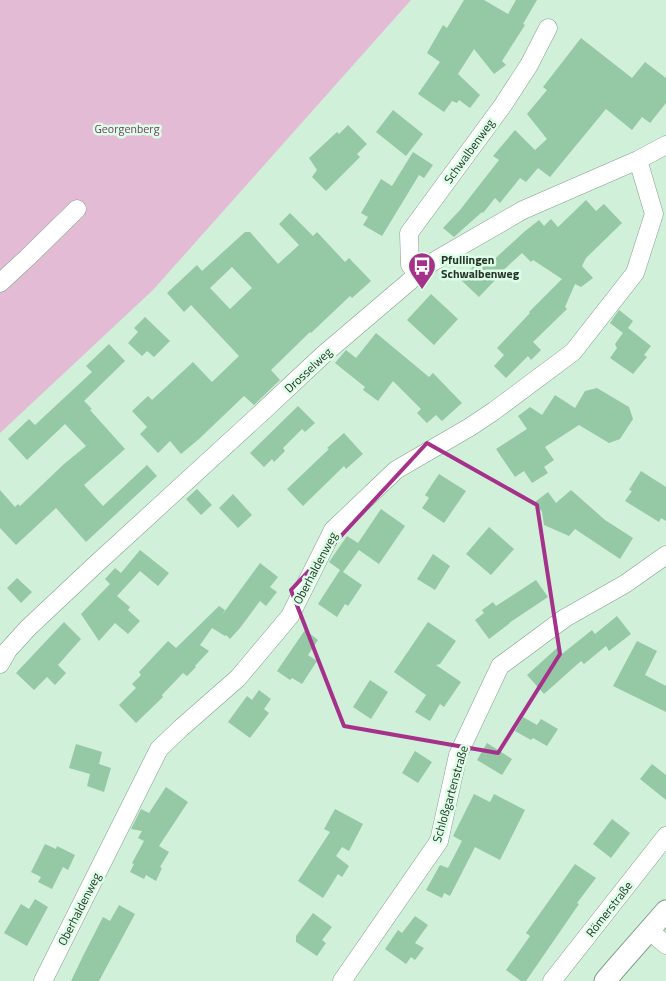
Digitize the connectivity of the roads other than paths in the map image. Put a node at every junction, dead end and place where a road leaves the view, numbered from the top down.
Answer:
1 (548, 28) dead end
2 (666, 145) edge
3 (638, 160) junction
4 (77, 210) dead end
5 (418, 274) junction
6 (0, 283) edge
7 (666, 555) edge
8 (0, 664) edge
9 (666, 836) edge
10 (666, 911) edge
11 (649, 930) junction
12 (666, 945) edge
13 (43, 981) edge
14 (342, 981) edge
15 (552, 981) edge
16 (606, 981) edge

1 - 5 street, Schwalbenweg
2 - 3 street, Drosselweg
3 - 5 street, Drosselweg
3 - 13 street, Oberhaldenweg
4 - 6 street
5 - 8 street, Drosselweg
7 - 14 street, Schloßgartenstraße
9 - 15 street, Römerstraße
10 - 11 main road
11 - 12 street
11 - 16 main road

